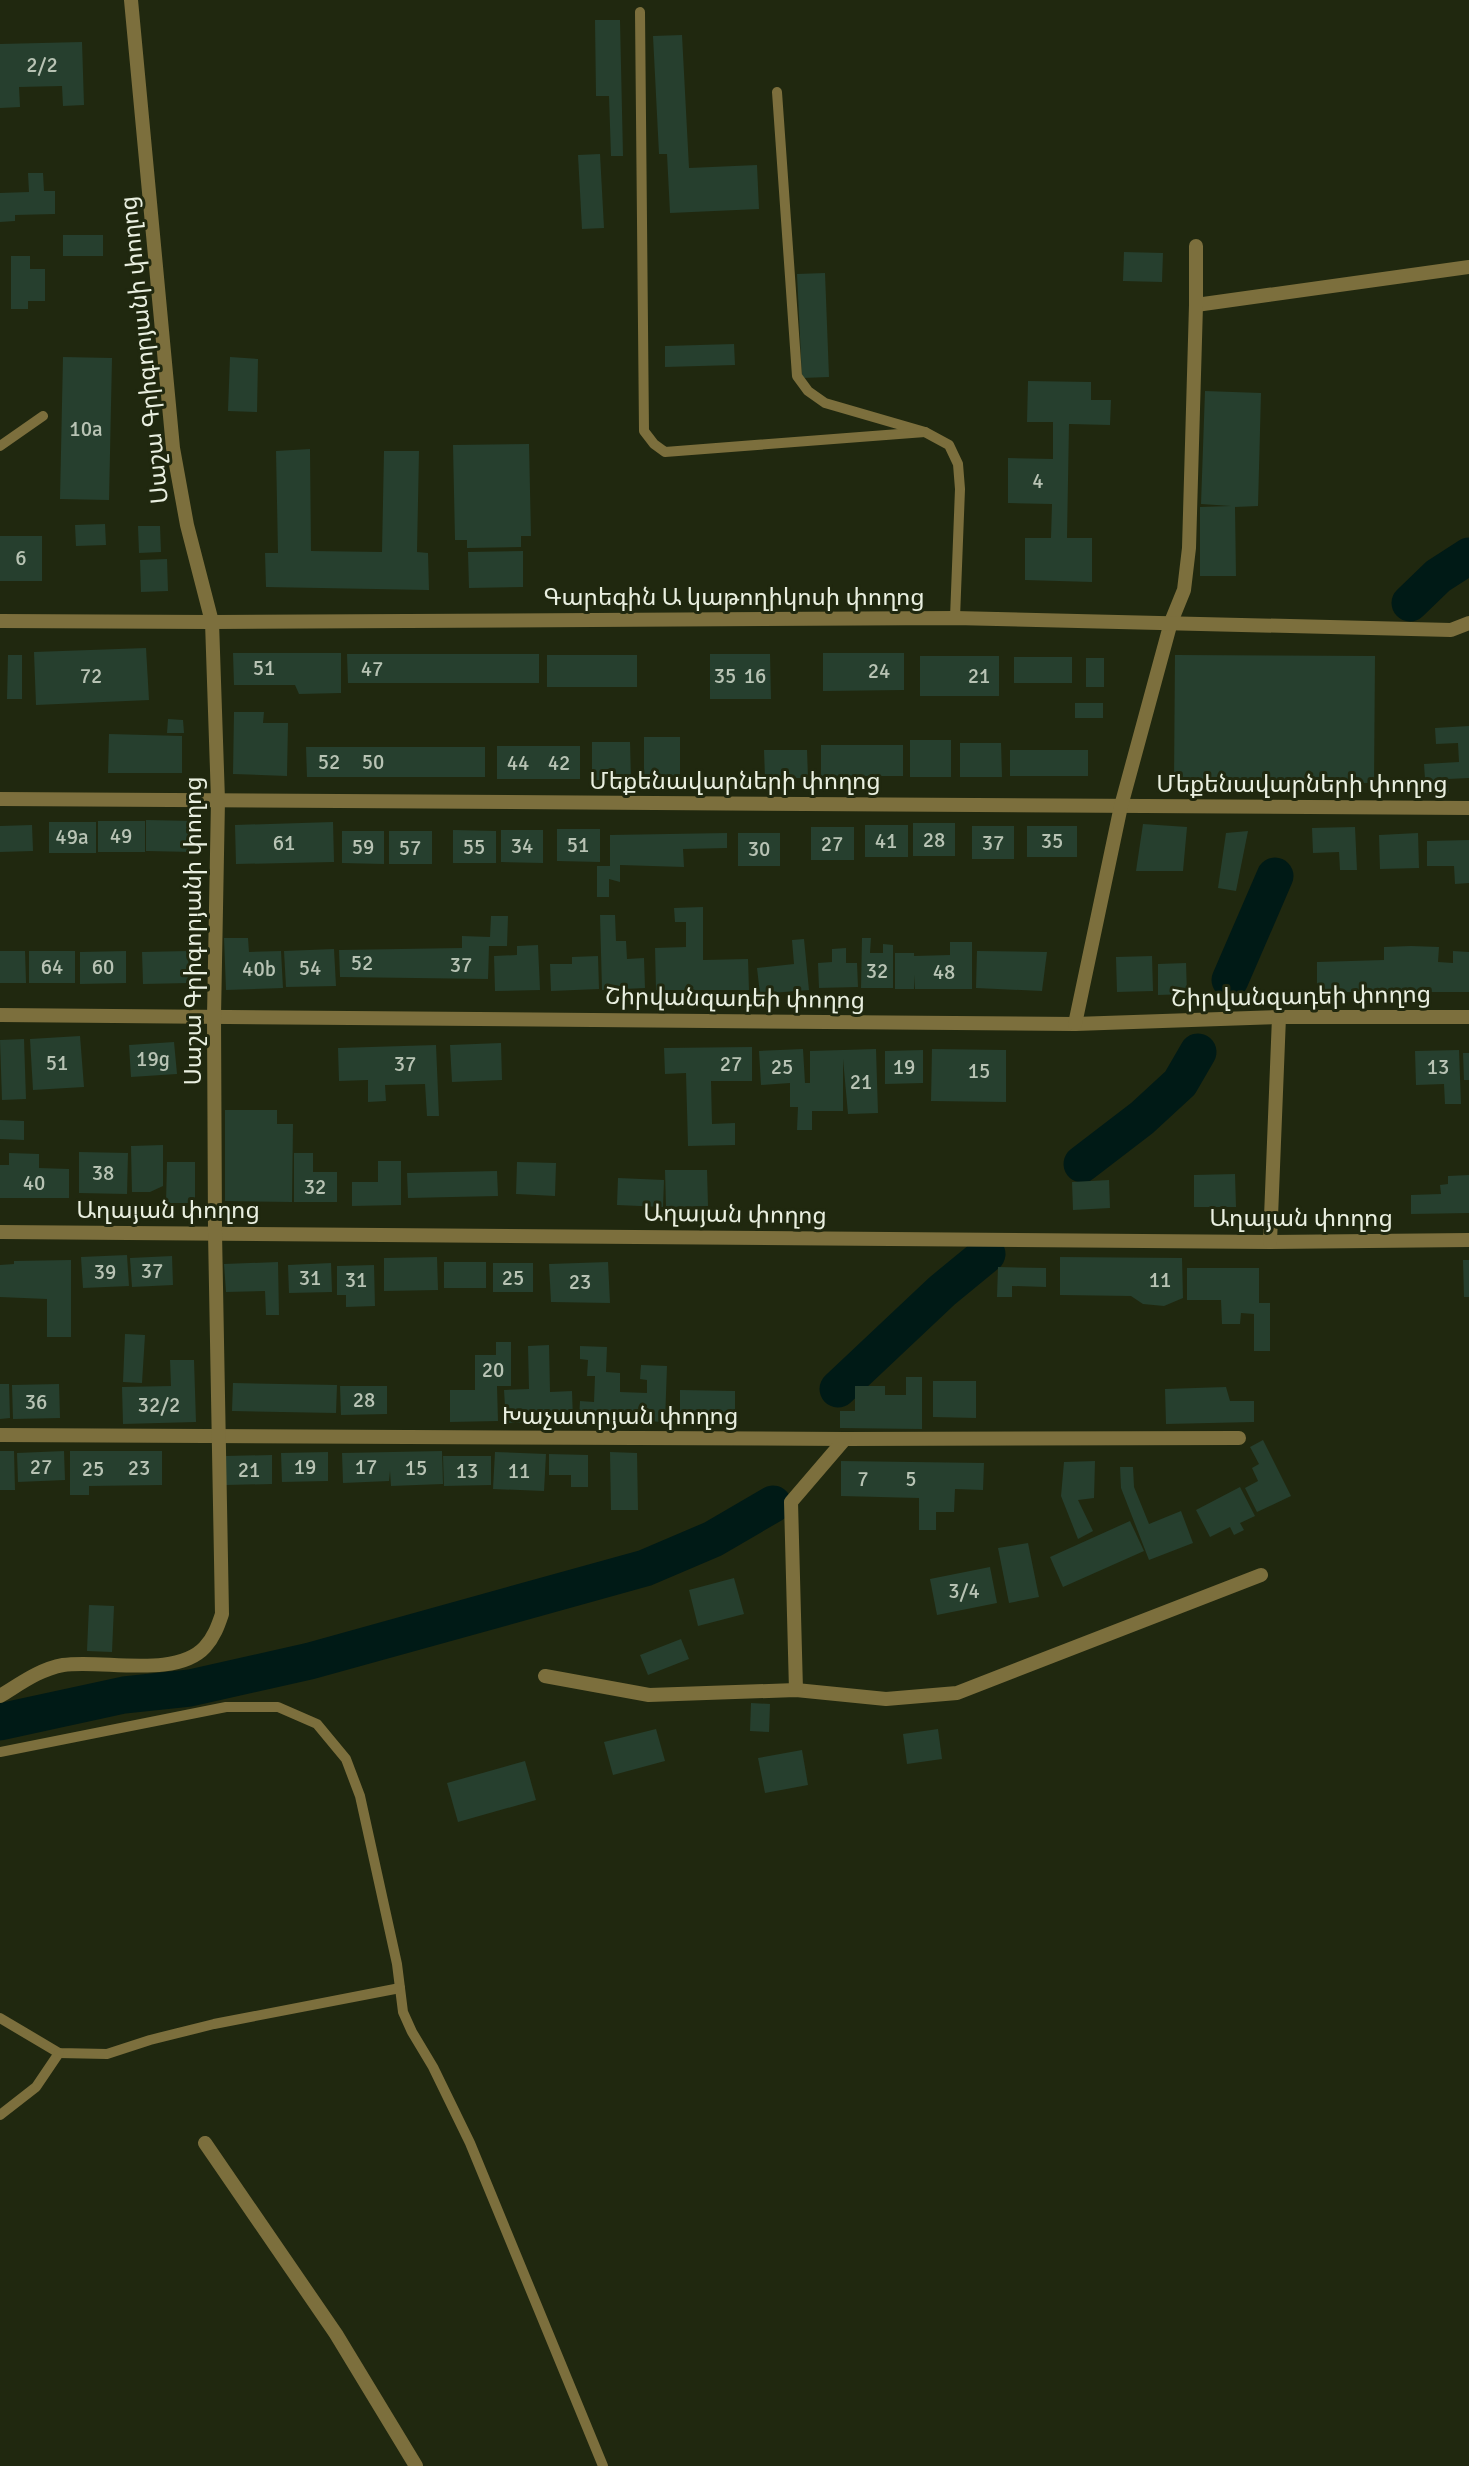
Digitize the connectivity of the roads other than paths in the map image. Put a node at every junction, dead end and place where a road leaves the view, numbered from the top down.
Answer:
1 (131, 0) edge
2 (640, 12) dead end
3 (777, 92) dead end
4 (1196, 246) dead end
5 (1469, 267) edge
6 (1196, 305) junction
7 (43, 416) dead end
8 (925, 432) junction
9 (0, 446) edge
10 (955, 618) junction
11 (0, 621) edge
12 (212, 622) junction
13 (1171, 622) junction
14 (1469, 623) edge
15 (1451, 630) junction
16 (1469, 630) edge
17 (0, 799) edge
18 (218, 800) junction
19 (1121, 806) junction
20 (1469, 808) edge
21 (0, 1016) edge
22 (214, 1016) junction
23 (1279, 1017) junction
24 (1469, 1017) edge
25 (1075, 1024) junction
26 (0, 1232) edge
27 (215, 1232) junction
28 (1469, 1240) edge
29 (1270, 1242) junction
30 (0, 1436) edge
31 (217, 1437) junction
32 (1239, 1438) dead end
33 (845, 1439) junction
34 (1261, 1575) dead end
35 (545, 1676) dead end
36 (796, 1690) junction
37 (0, 1696) edge
38 (0, 1752) edge
39 (400, 1988) junction
40 (0, 2018) edge
41 (59, 2053) junction
42 (0, 2115) edge
43 (205, 2143) dead end
44 (416, 2466) edge
45 (603, 2466) edge

1 - 12 street, Սաշա Գրիգորյանի փողոց
2 - 8 lane
3 - 8 lane
4 - 6 street
5 - 6 street
6 - 13 street
7 - 9 lane
8 - 10 lane
10 - 12 street, Գարեգին Ա կաթողիկոսի փողոց
10 - 13 street, Գարեգին Ա կաթողիկոսի փողոց
11 - 12 street, Գարեգին Ա կաթողիկոսի փողոց
12 - 18 street, Սաշա Գրիգորյանի փողոց
13 - 15 street, Գարեգին Ա կաթողիկոսի փողոց
13 - 19 street
14 - 15 street
15 - 16 street, Գարեգին Ա կաթողիկոսի փողոց
17 - 18 street, Մեքենավարների փողոց
18 - 19 street, Մեքենավարների փողոց
18 - 22 street, Սաշա Գրիգորյանի փողոց
19 - 20 street, Մեքենավարների փողոց
19 - 25 street
21 - 22 street, Շիրվանզադեի փողոց
22 - 25 street, Շիրվանզադեի փողոց
22 - 27 street, Սաշա Գրիգորյանի փողոց
23 - 24 street, Շիրվանզադեի փողոց
23 - 25 street, Շիրվանզադեի փողոց
23 - 29 street
26 - 27 street, Աղայան փողոց
27 - 29 street, Աղայան փողոց
27 - 31 street, Սաշա Գրիգորյանի փողոց
28 - 29 street, Աղայան փողոց
30 - 31 street, Խաչատրյան փողոց
31 - 33 street, Խաչատրյան փողոց
31 - 37 street, Սաշա Գրիգորյանի փողոց
32 - 33 street, Խաչատրյան փողոց
33 - 36 street
34 - 36 street
35 - 36 street
38 - 39 lane
39 - 41 lane
39 - 45 lane
40 - 41 lane
41 - 42 lane
43 - 44 street

